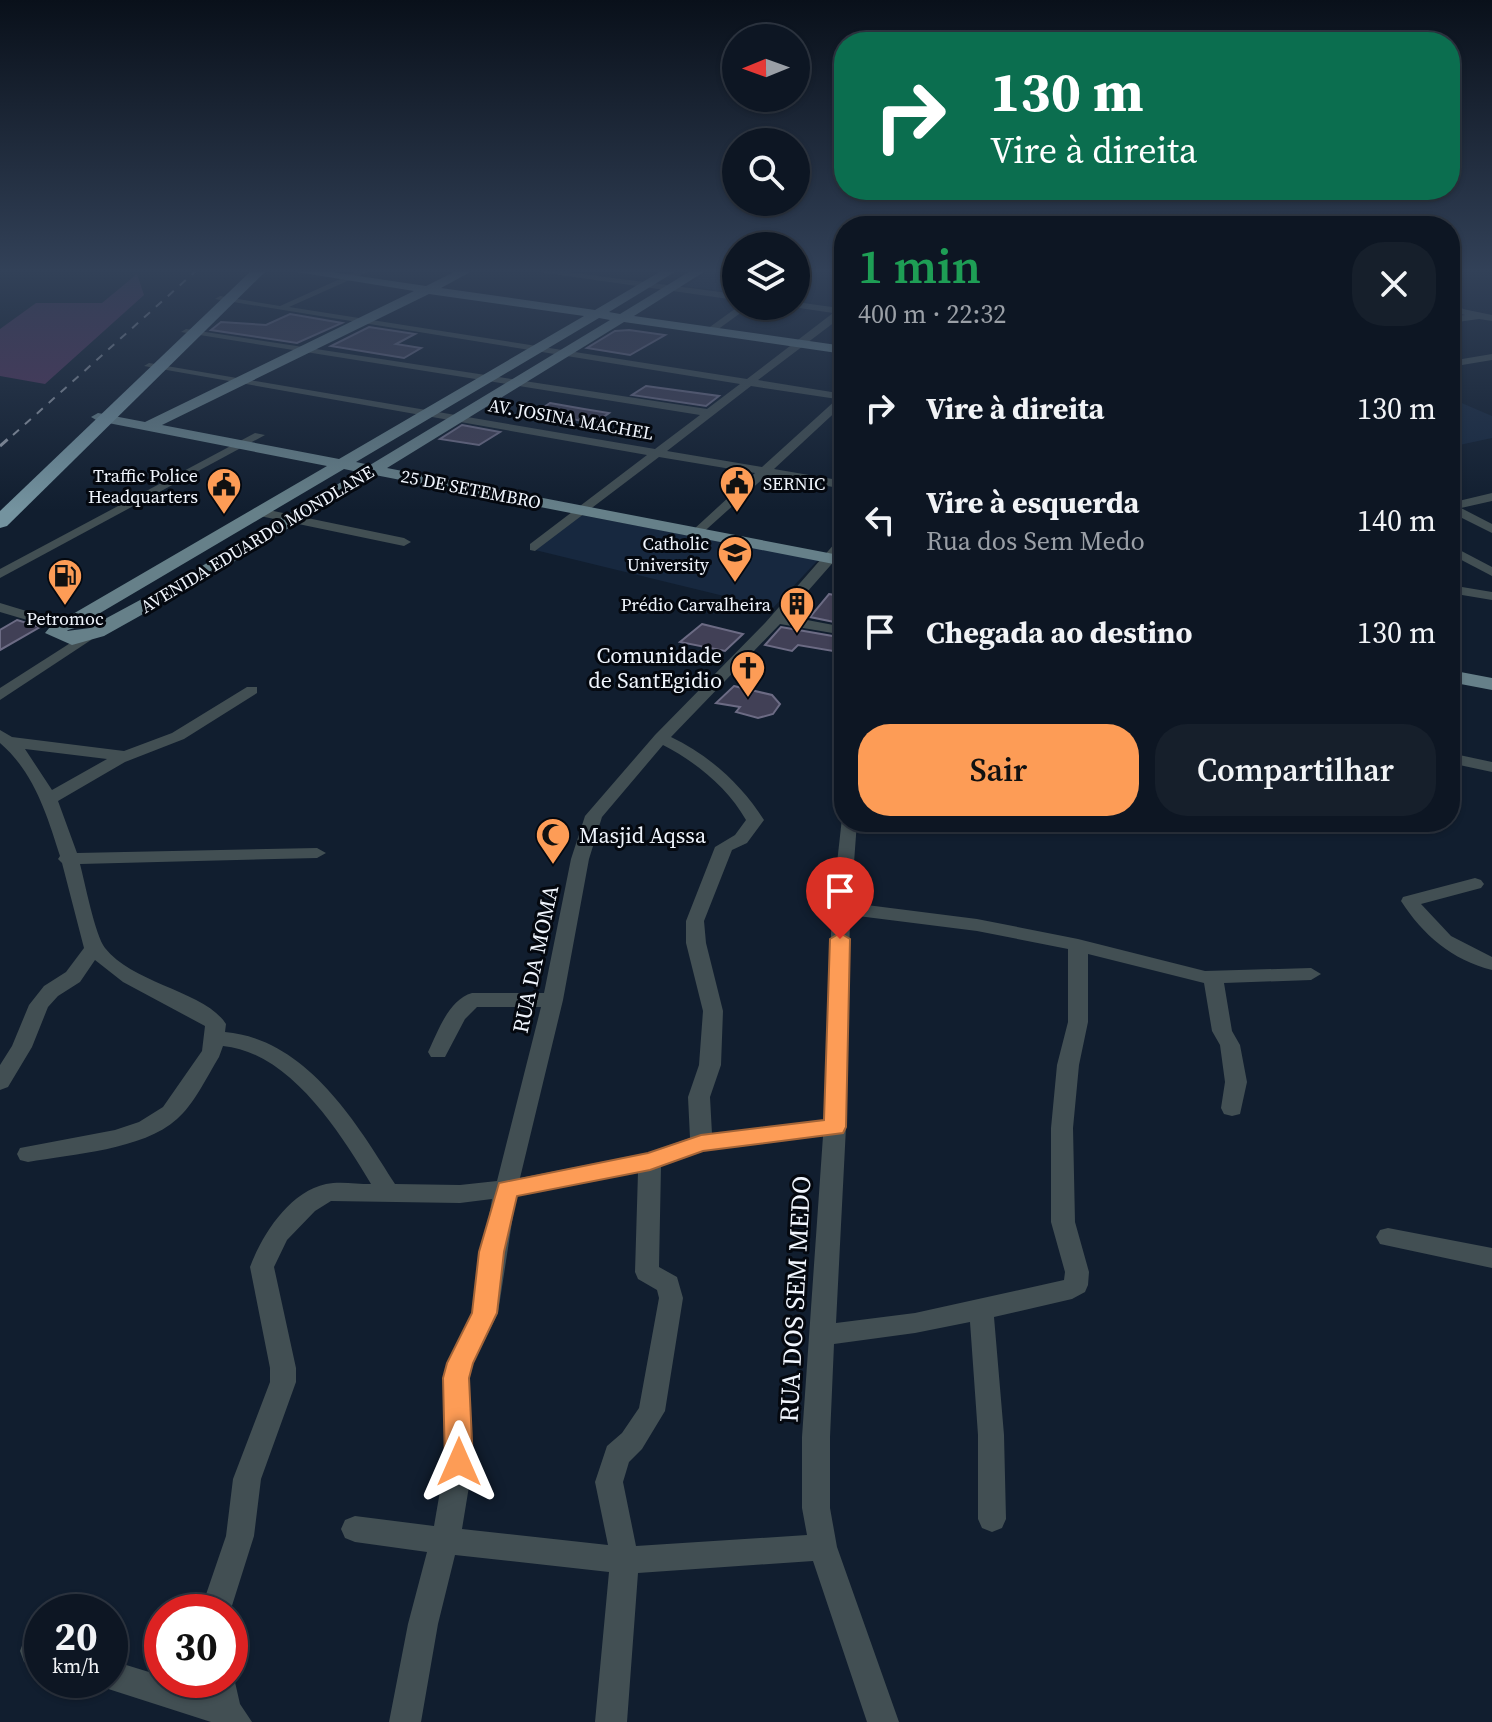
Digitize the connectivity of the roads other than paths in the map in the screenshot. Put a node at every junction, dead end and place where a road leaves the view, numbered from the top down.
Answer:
1 (173, 350) edge
2 (293, 350) edge
3 (305, 350) edge
4 (536, 350) edge
5 (570, 350) edge
6 (572, 350) edge
7 (793, 350) edge
8 (1492, 357) edge
9 (1460, 362) edge
10 (155, 367) junction
11 (490, 377) junction
12 (754, 380) junction
13 (231, 381) junction
14 (517, 382) junction
15 (834, 394) edge
16 (834, 405) edge
17 (108, 412) junction
18 (428, 413) junction
19 (711, 413) junction
20 (456, 418) junction
21 (151, 420) junction
22 (259, 435) junction
23 (242, 444) junction
24 (658, 452) junction
25 (359, 453) junction
26 (391, 459) junction
27 (340, 465) junction
28 (371, 471) junction
29 (764, 471) junction
30 (488, 478) junction
31 (834, 483) edge
32 (472, 489) junction
33 (1492, 497) edge
34 (598, 498) junction
35 (1477, 501) junction
36 (1460, 505) edge
37 (1492, 509) edge
38 (582, 510) junction
39 (5, 512) edge
40 (259, 512) junction
41 (1460, 512) edge
42 (292, 519) junction
43 (711, 521) junction
44 (1492, 529) edge
45 (698, 533) junction
46 (404, 542) dead end
47 (535, 547) dead end
48 (834, 551) edge
49 (834, 551) edge
50 (1460, 554) edge
51 (834, 558) edge
52 (164, 568) junction
53 (1492, 572) edge
54 (0, 574) edge
55 (198, 576) junction
56 (1460, 591) edge
57 (1492, 596) edge
58 (0, 607) edge
59 (776, 619) junction
60 (67, 623) junction
61 (834, 629) edge
62 (92, 634) junction
63 (1460, 662) edge
64 (1492, 667) edge
65 (1460, 678) edge
66 (1492, 684) edge
67 (252, 690) dead end
68 (0, 695) edge
69 (661, 738) junction
70 (6, 739) edge
71 (1460, 752) edge
72 (124, 756) junction
73 (1492, 759) edge
74 (1460, 760) edge
75 (1492, 767) edge
76 (51, 798) junction
77 (847, 832) edge
78 (317, 853) dead end
79 (67, 859) junction
80 (1475, 884) dead end
81 (841, 908) junction
82 (1078, 945) junction
83 (94, 948) junction
84 (1492, 964) edge
85 (1311, 974) dead end
86 (1213, 976) junction
87 (553, 1000) junction
88 (216, 1038) junction
89 (438, 1052) dead end
90 (0, 1082) edge
91 (1232, 1108) dead end
92 (835, 1127) junction
93 (701, 1143) junction
94 (28, 1154) dead end
95 (650, 1161) junction
96 (507, 1189) junction
97 (387, 1191) junction
98 (1388, 1237) dead end
99 (1492, 1258) edge
100 (981, 1307) junction
101 (823, 1335) junction
102 (992, 1519) dead end
103 (355, 1529) dead end
104 (444, 1538) junction
105 (823, 1547) junction
106 (625, 1560) junction
107 (221, 1594) edge
108 (128, 1681) edge
109 (231, 1716) edge
110 (405, 1722) edge
111 (611, 1722) edge
112 (883, 1722) edge

1 - 10 highway
2 - 13 main road
3 - 11 street
4 - 11 main road, AVENIDA EDUARDO MONDLANE
5 - 14 main road, AVENIDA EDUARDO MONDLANE
6 - 12 street
7 - 12 street
8 - 9 street
10 - 13 street, AV. JOSINA MACHEL
10 - 17 highway
11 - 14 street
11 - 18 main road, AVENIDA EDUARDO MONDLANE
12 - 15 street
12 - 19 street
13 - 18 street, AV. JOSINA MACHEL
13 - 21 main road
14 - 19 street
14 - 20 main road, AVENIDA EDUARDO MONDLANE
16 - 29 street
17 - 21 main road, 25 DE SETEMBRO
17 - 39 highway
18 - 20 street, AV. JOSINA MACHEL
18 - 25 main road, AVENIDA EDUARDO MONDLANE
19 - 24 street
20 - 24 street, AV. JOSINA MACHEL
20 - 26 main road, AVENIDA EDUARDO MONDLANE
21 - 22 main road, 25 DE SETEMBRO
21 - 23 main road, 25 DE SETEMBRO
22 - 23 street
22 - 25 main road, 25 DE SETEMBRO
23 - 27 main road, 25 DE SETEMBRO
23 - 54 street
24 - 29 street, AV. JOSINA MACHEL
24 - 34 street
25 - 26 main road, 25 DE SETEMBRO
25 - 27 main road, AVENIDA EDUARDO MONDLANE
26 - 28 main road, AVENIDA EDUARDO MONDLANE
26 - 30 main road, 25 DE SETEMBRO
27 - 28 main road, 25 DE SETEMBRO
27 - 40 main road, AVENIDA EDUARDO MONDLANE
28 - 32 main road, 25 DE SETEMBRO
28 - 42 main road, AVENIDA EDUARDO MONDLANE
29 - 31 street, AV. JOSINA MACHEL
29 - 43 street
30 - 32 main road
30 - 34 main road, 25 DE SETEMBRO
32 - 38 main road, 25 DE SETEMBRO
33 - 35 street
34 - 38 street
34 - 43 main road, 25 DE SETEMBRO
35 - 36 street
35 - 37 street
38 - 45 main road, 25 DE SETEMBRO
38 - 47 street
40 - 42 street
40 - 52 main road, AVENIDA EDUARDO MONDLANE
41 - 44 street
42 - 46 street
42 - 55 main road, AVENIDA EDUARDO MONDLANE
43 - 45 street
43 - 48 main road, 25 DE SETEMBRO
45 - 49 main road, 25 DE SETEMBRO
50 - 53 street
51 - 59 street, RUA DA MOMA
52 - 55 main road
52 - 60 main road, AVENIDA EDUARDO MONDLANE
55 - 62 main road, AVENIDA EDUARDO MONDLANE
56 - 57 street
58 - 60 street
59 - 61 street
59 - 69 street, RUA DA MOMA
60 - 62 main road
62 - 68 street
63 - 64 main road
65 - 66 main road
67 - 72 street
69 - 87 street, RUA DA MOMA
69 - 93 street
70 - 72 street
70 - 76 street
71 - 73 street
72 - 76 street
74 - 75 street
76 - 79 street
77 - 81 street, RUA DOS SEM MEDO
78 - 79 street
79 - 83 street
80 - 84 street
81 - 82 street
81 - 92 street, RUA DOS SEM MEDO
82 - 86 street
82 - 100 street
83 - 88 street
83 - 90 street
85 - 86 street
86 - 91 street
87 - 89 street
87 - 96 street, RUA DA MOMA
88 - 94 street
88 - 97 street
92 - 93 street
92 - 101 street, RUA DOS SEM MEDO
93 - 95 street
95 - 96 street
95 - 106 street
96 - 97 street
96 - 104 street, RUA DA MOMA
97 - 107 street
98 - 99 street
100 - 101 street
100 - 102 street
101 - 105 street, RUA DOS SEM MEDO
103 - 104 street
104 - 106 street
104 - 110 street, RUA DA MOMA
105 - 106 street
105 - 112 street, RUA DOS SEM MEDO
106 - 111 street
108 - 109 street

